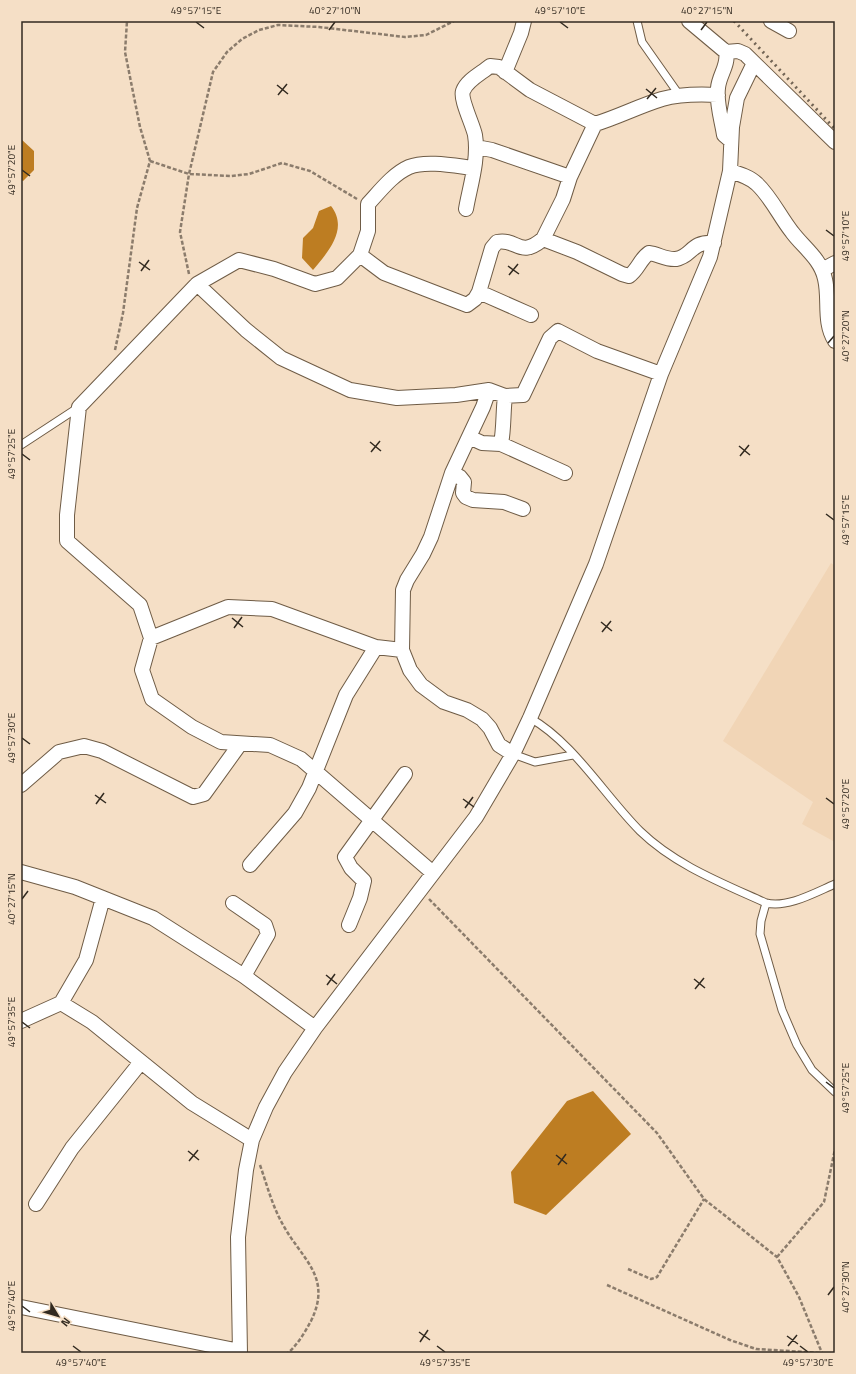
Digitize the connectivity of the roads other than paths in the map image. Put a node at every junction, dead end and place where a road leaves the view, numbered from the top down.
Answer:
1 (524, 21) edge
2 (637, 21) edge
3 (689, 21) edge
4 (771, 21) edge
5 (789, 31) dead end
6 (726, 52) junction
7 (754, 63) junction
8 (505, 72) junction
9 (718, 95) junction
10 (680, 96) junction
11 (595, 124) junction
12 (731, 141) junction
13 (835, 142) edge
14 (476, 147) junction
15 (473, 168) junction
16 (730, 171) junction
17 (570, 176) junction
18 (466, 209) dead end
19 (543, 239) junction
20 (714, 243) junction
21 (360, 255) junction
22 (835, 263) edge
23 (822, 270) junction
24 (197, 284) junction
25 (479, 292) junction
26 (531, 315) dead end
27 (835, 341) edge
28 (661, 374) junction
29 (489, 390) junction
30 (505, 396) junction
31 (79, 407) junction
32 (469, 437) junction
33 (501, 444) junction
34 (21, 445) edge
35 (452, 473) junction
36 (565, 473) dead end
37 (523, 509) dead end
38 (151, 638) junction
39 (376, 647) junction
40 (402, 650) junction
41 (530, 718) junction
42 (240, 744) junction
43 (513, 754) junction
44 (573, 755) junction
45 (316, 772) junction
46 (405, 774) dead end
47 (21, 785) edge
48 (371, 819) junction
49 (250, 865) dead end
50 (21, 872) edge
51 (433, 873) junction
52 (835, 884) edge
53 (103, 898) junction
54 (233, 903) dead end
55 (766, 904) junction
56 (349, 925) dead end
57 (244, 976) junction
58 (61, 1003) junction
59 (21, 1021) edge
60 (315, 1028) junction
61 (141, 1062) junction
62 (835, 1092) edge
63 (252, 1140) junction
64 (36, 1204) dead end
65 (21, 1307) edge
66 (240, 1352) edge

1 - 8 street
2 - 10 lane
3 - 6 street
4 - 5 street
6 - 7 street
6 - 9 street
7 - 12 street
7 - 13 street
8 - 11 street
8 - 14 street
9 - 10 street
9 - 12 street
10 - 11 street
11 - 17 street
12 - 16 street
14 - 15 street
14 - 17 street
15 - 18 street
15 - 21 street
16 - 20 street
16 - 23 street
17 - 19 street
19 - 20 street
19 - 25 street
20 - 28 street
21 - 24 street
21 - 25 street
22 - 23 street
23 - 27 street
24 - 29 street
24 - 31 street
25 - 26 street
28 - 30 street
28 - 41 street
29 - 30 street
29 - 32 street
30 - 33 street
31 - 34 lane
31 - 38 street
32 - 33 street
32 - 35 street
33 - 36 street
35 - 37 street
35 - 40 street
38 - 39 street
38 - 42 street
39 - 40 street
39 - 45 street
40 - 43 street
41 - 43 street
41 - 44 lane
42 - 45 street
42 - 47 street
43 - 44 lane
43 - 51 street
44 - 55 lane
45 - 48 street
45 - 49 street
46 - 48 street
48 - 51 street
48 - 56 street
50 - 53 street
51 - 60 street
52 - 55 lane
53 - 57 street
53 - 58 street
54 - 57 street
55 - 62 lane
57 - 60 street
58 - 59 street
58 - 61 street
60 - 63 street
61 - 63 street
61 - 64 street
63 - 66 street
65 - 66 street

